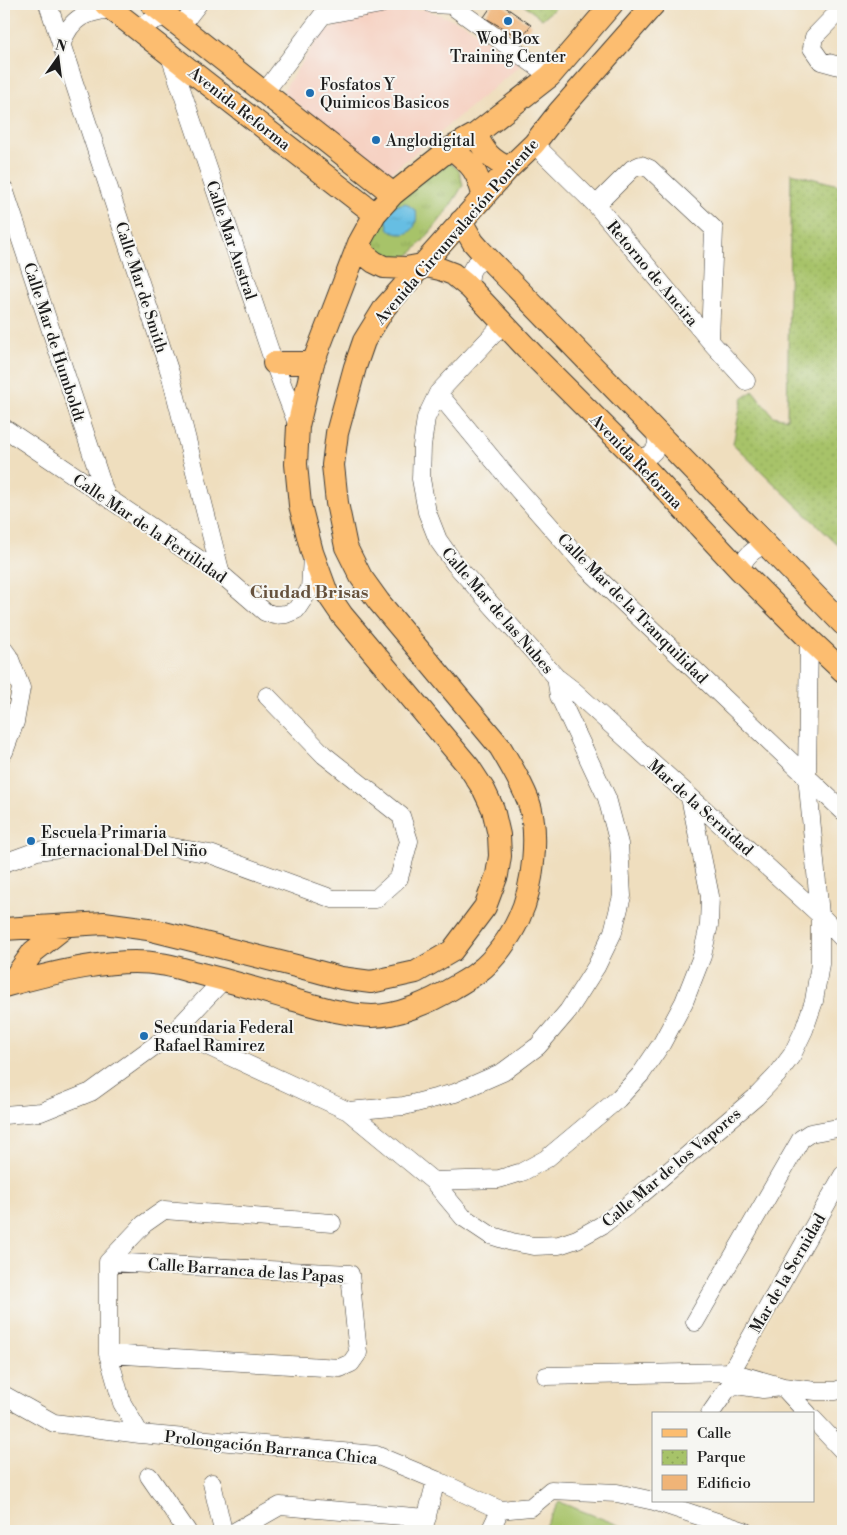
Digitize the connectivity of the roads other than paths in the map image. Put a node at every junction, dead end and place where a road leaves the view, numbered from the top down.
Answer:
1 (48, 4) edge
2 (198, 4) edge
3 (382, 4) edge
4 (432, 4) edge
5 (612, 4) edge
6 (654, 4) edge
7 (108, 6) edge
8 (843, 7) edge
9 (327, 9) edge
10 (167, 15) edge
11 (137, 29) junction
12 (62, 43) junction
13 (169, 53) junction
14 (843, 67) edge
15 (550, 76) junction
16 (264, 93) junction
17 (476, 134) junction
18 (534, 144) junction
19 (451, 148) junction
20 (350, 161) junction
21 (509, 168) junction
22 (333, 180) junction
23 (4, 188) edge
24 (393, 194) junction
25 (484, 198) junction
26 (596, 205) junction
27 (375, 214) junction
28 (462, 221) junction
29 (359, 243) junction
30 (490, 260) junction
31 (422, 266) junction
32 (470, 288) junction
33 (503, 324) junction
34 (710, 341) junction
35 (274, 363) junction
36 (313, 363) junction
37 (746, 381) dead end
38 (438, 393) junction
39 (298, 426) junction
40 (4, 428) edge
41 (655, 432) junction
42 (635, 457) junction
43 (106, 496) junction
44 (766, 544) junction
45 (312, 552) junction
46 (740, 570) junction
47 (221, 574) junction
48 (843, 624) edge
49 (809, 639) junction
50 (5, 655) edge
51 (843, 670) edge
52 (556, 677) junction
53 (267, 696) dead end
54 (4, 752) edge
55 (806, 775) junction
56 (690, 797) junction
57 (843, 811) edge
58 (4, 862) edge
59 (820, 915) junction
60 (66, 926) junction
61 (4, 929) edge
62 (843, 939) edge
63 (224, 979) junction
64 (7, 985) edge
65 (175, 1031) junction
66 (348, 1111) junction
67 (4, 1115) edge
68 (843, 1127) edge
69 (843, 1175) edge
70 (433, 1181) junction
71 (332, 1223) dead end
72 (108, 1262) junction
73 (695, 1322) dead end
74 (108, 1354) junction
75 (731, 1372) junction
76 (546, 1376) dead end
77 (783, 1387) junction
78 (843, 1388) edge
79 (4, 1395) edge
80 (711, 1412) edge
81 (806, 1412) edge
82 (814, 1420) edge
83 (140, 1434) junction
84 (843, 1450) edge
85 (148, 1476) dead end
86 (436, 1480) junction
87 (212, 1483) dead end
88 (652, 1501) edge
89 (657, 1502) edge
90 (500, 1510) junction
91 (425, 1525) edge
92 (187, 1531) edge
93 (224, 1531) edge
94 (236, 1531) edge
95 (490, 1531) edge
96 (744, 1531) edge

1 - 12 street, Calle Mar de Smith
2 - 10 street
3 - 9 street
4 - 15 street
5 - 15 main road
6 - 18 main road, Avenida Circunvalación Poniente
7 - 11 main road, Avenida Reforma
7 - 12 street
8 - 14 street
9 - 16 street
10 - 11 street
10 - 16 main road, Avenida Reforma
11 - 13 main road, Avenida Reforma
12 - 47 street, Calle Mar de Smith
13 - 22 main road, Avenida Reforma
13 - 35 street, Calle Mar Austral
15 - 17 main road
16 - 20 main road, Avenida Reforma
17 - 19 main road
17 - 21 main road
18 - 21 main road, Avenida Circunvalación Poniente
18 - 26 street, Retorno de Ancira
19 - 24 main road
19 - 25 main road
20 - 22 street
20 - 24 main road, Avenida Reforma
21 - 25 main road, Avenida Circunvalación Poniente
22 - 27 main road, Avenida Reforma
23 - 43 street, Calle Mar de Humboldt
24 - 27 main road
25 - 28 main road, Avenida Circunvalación Poniente
26 - 34 street, Retorno de Ancira
26 - 34 street, Retorno de Ancira
27 - 29 main road
28 - 30 main road, Avenida Reforma
28 - 31 main road, Avenida Circunvalación Poniente
29 - 31 main road, Avenida Reforma
29 - 36 main road
30 - 32 street
30 - 41 main road, Avenida Reforma
31 - 32 main road, Avenida Reforma
31 - 63 main road, Avenida Circunvalación Poniente
32 - 33 main road, Avenida Reforma
33 - 38 street, Calle Mar de las Nubes
33 - 42 main road, Avenida Reforma
34 - 37 street, Retorno de Ancira
35 - 36 main road
35 - 39 street, Calle Mar Austral
36 - 39 main road
38 - 52 street, Calle Mar de las Nubes
38 - 55 street, Calle Mar de la Tranquilidad
39 - 45 main road
40 - 43 street, Calle Mar de la Fertilidad
41 - 42 street
41 - 44 main road, Avenida Reforma
42 - 46 main road, Avenida Reforma
43 - 47 street, Calle Mar de la Fertilidad
44 - 46 street
44 - 48 main road, Avenida Reforma
45 - 47 street, Calle Mar de la Fertilidad
45 - 60 main road
46 - 49 main road, Avenida Reforma
49 - 51 main road, Avenida Reforma
49 - 55 street, Calle Mar de los Vapores
50 - 54 street
52 - 56 street, Mar de la Sernidad
52 - 66 street, Calle Mar de las Nubes
53 - 58 street
55 - 57 street, Calle Mar de la Tranquilidad
55 - 59 street, Calle Mar de los Vapores
56 - 59 street, Mar de la Sernidad
56 - 70 street
59 - 62 street, Mar de la Sernidad
59 - 70 street, Calle Mar de los Vapores
60 - 61 main road
60 - 64 main road
63 - 64 main road, Avenida Circunvalación Poniente
63 - 65 street
65 - 66 street, Calle Mar de los Vapores
65 - 67 street
66 - 70 street, Calle Mar de los Vapores
68 - 73 street
69 - 75 street, Mar de la Sernidad
71 - 72 street, Calle Barranca de las Papas
72 - 74 street
72 - 74 street, Calle Barranca de las Papas
74 - 83 street
75 - 76 street
75 - 77 street
77 - 78 street
77 - 80 street
77 - 81 street
79 - 83 street, Prolongación Barranca Chica
82 - 84 street
83 - 86 street, Prolongación Barranca Chica
85 - 92 street
86 - 90 street, Prolongación Barranca Chica
86 - 91 street
87 - 93 street
88 - 90 street
89 - 96 street
90 - 95 street
91 - 94 street

